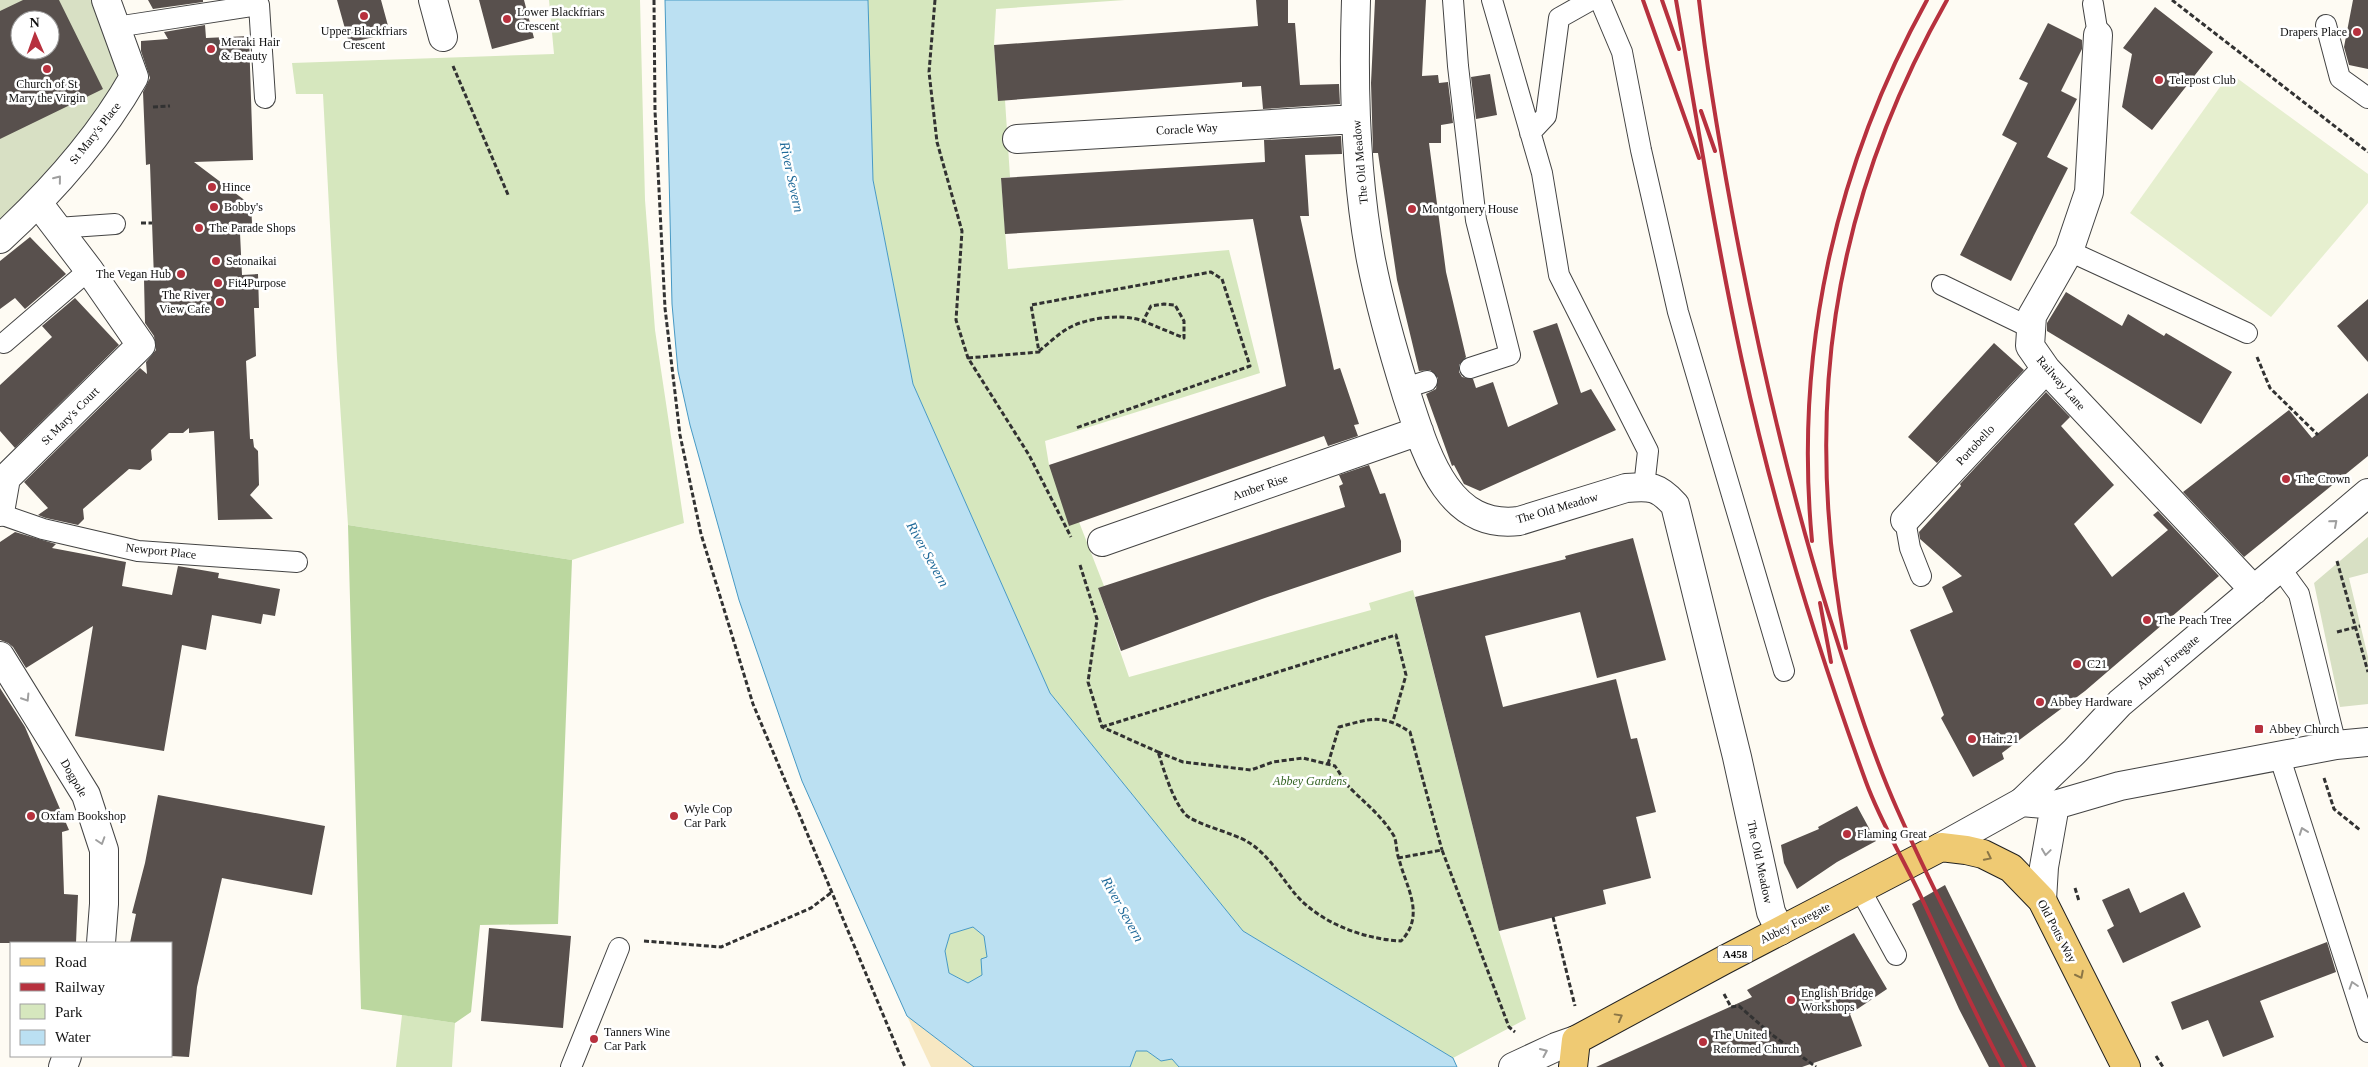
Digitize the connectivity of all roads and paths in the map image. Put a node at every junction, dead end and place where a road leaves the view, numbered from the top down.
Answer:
1 (106, 0) edge
2 (433, 0) edge
3 (654, 0) edge
4 (935, 0) edge
5 (1356, 0) edge
6 (1453, 0) edge
7 (1492, 0) edge
8 (1591, 0) edge
9 (1600, 0) edge
10 (2172, 0) edge
11 (2093, 4) dead end
12 (2326, 25) dead end
13 (116, 27) junction
14 (2098, 35) joint
15 (443, 37) joint
16 (265, 98) dead end
17 (2368, 98) edge
18 (158, 106) dead end
19 (170, 106) dead end
20 (1356, 119) junction
21 (1530, 133) junction
22 (1017, 138) dead end
23 (2368, 152) edge
24 (509, 197) dead end
25 (38, 204) junction
26 (115, 224) dead end
27 (57, 228) junction
28 (0, 239) edge
29 (2068, 250) junction
30 (89, 270) junction
31 (1942, 285) dead end
32 (1143, 321) junction
33 (2031, 328) junction
34 (2247, 333) joint
35 (4, 344) dead end
36 (1039, 352) junction
37 (968, 358) junction
38 (1470, 368) dead end
39 (2046, 369) junction
40 (1076, 428) dead end
41 (1418, 431) junction
42 (2318, 435) dead end
43 (1644, 486) junction
44 (2368, 493) edge
45 (0, 513) edge
46 (1905, 520) joint
47 (2318, 537) junction
48 (1102, 542) dead end
49 (1073, 543) dead end
50 (297, 562) dead end
51 (1079, 562) dead end
52 (2280, 568) junction
53 (1921, 576) dead end
54 (2254, 590) junction
55 (0, 656) edge
56 (1784, 671) dead end
57 (2368, 672) edge
58 (1393, 721) junction
59 (1102, 727) junction
60 (2368, 742) edge
61 (2336, 745) junction
62 (1158, 752) junction
63 (2279, 755) junction
64 (1328, 764) junction
65 (2322, 775) dead end
66 (2022, 802) junction
67 (2055, 805) junction
68 (2360, 830) dead end
69 (1941, 847) junction
70 (1442, 850) junction
71 (1398, 858) junction
72 (1860, 889) junction
73 (832, 892) junction
74 (2042, 900) junction
75 (1553, 917) dead end
76 (1780, 931) junction
77 (101, 942) edge
78 (663, 942) dead end
79 (618, 948) dead end
80 (1896, 955) dead end
81 (1720, 987) dead end
82 (1576, 1009) dead end
83 (2368, 1032) edge
84 (1522, 1037) dead end
85 (1576, 1040) junction
86 (571, 1067) edge
87 (905, 1067) edge
88 (1513, 1067) edge
89 (1573, 1067) edge
90 (1816, 1067) edge
91 (2126, 1067) edge

1 - 13 street, St Mary's Place
2 - 15 street
3 - 73 path
4 - 37 path
5 - 20 street, The Old Meadow
6 - 38 lane
7 - 21 lane
8 - 21 lane
9 - 56 lane
10 - 23 path
11 - 14 lane
12 - 17 lane
13 - 16 lane
25 -> 13 street, St Mary's Place
14 - 29 street, Railway Lane
15 - 24 path
18 - 19 path
20 - 22 street, Coracle Way
20 - 41 street, The Old Meadow
21 - 43 lane
25 - 27 street
25 - 28 street, St Mary's Place
26 - 27 lane
27 - 30 street
29 - 33 street, Railway Lane
29 - 34 lane
30 - 35 lane
30 - 45 street, St Mary's Court
31 - 33 lane
32 - 32 path
32 - 36 path
33 - 39 street, Railway Lane
34 - 42 path
36 - 37 path
36 - 40 path
37 - 49 path
39 - 46 street, Portobello
39 - 54 street, Railway Lane
41 - 43 street, The Old Meadow
41 - 48 street, Amber Rise
43 - 76 street, The Old Meadow
47 -> 44 street, Abbey Foregate
45 - 50 lane, Newport Place
46 - 53 lane
47 - 52 street, Abbey Foregate
47 - 57 path
51 - 59 path
52 - 54 street, Abbey Foregate
52 - 61 lane
54 - 66 street, Abbey Foregate
55 -> 77 street, Dogpole
58 - 59 path
58 - 64 path
58 - 70 path
59 - 62 path
60 - 61 street
61 - 63 street
62 - 64 path
62 - 71 path
63 - 67 street
83 -> 63 lane
64 - 71 path
65 - 68 path
66 - 67 street
66 - 69 street, Abbey Foregate
67 -> 74 street
69 - 72 main road, Abbey Foregate / A458
69 -> 74 main road, Old Potts Way
70 - 71 path
70 - 84 path
72 - 76 main road, Abbey Foregate / A458
72 - 80 lane
73 - 78 path
73 - 87 path
74 -> 91 main road, Old Potts Way
75 - 82 path
85 -> 76 main road, Abbey Foregate / A458
79 - 86 lane
81 - 90 path
88 -> 85 street, Abbey Foregate
85 - 89 main road

